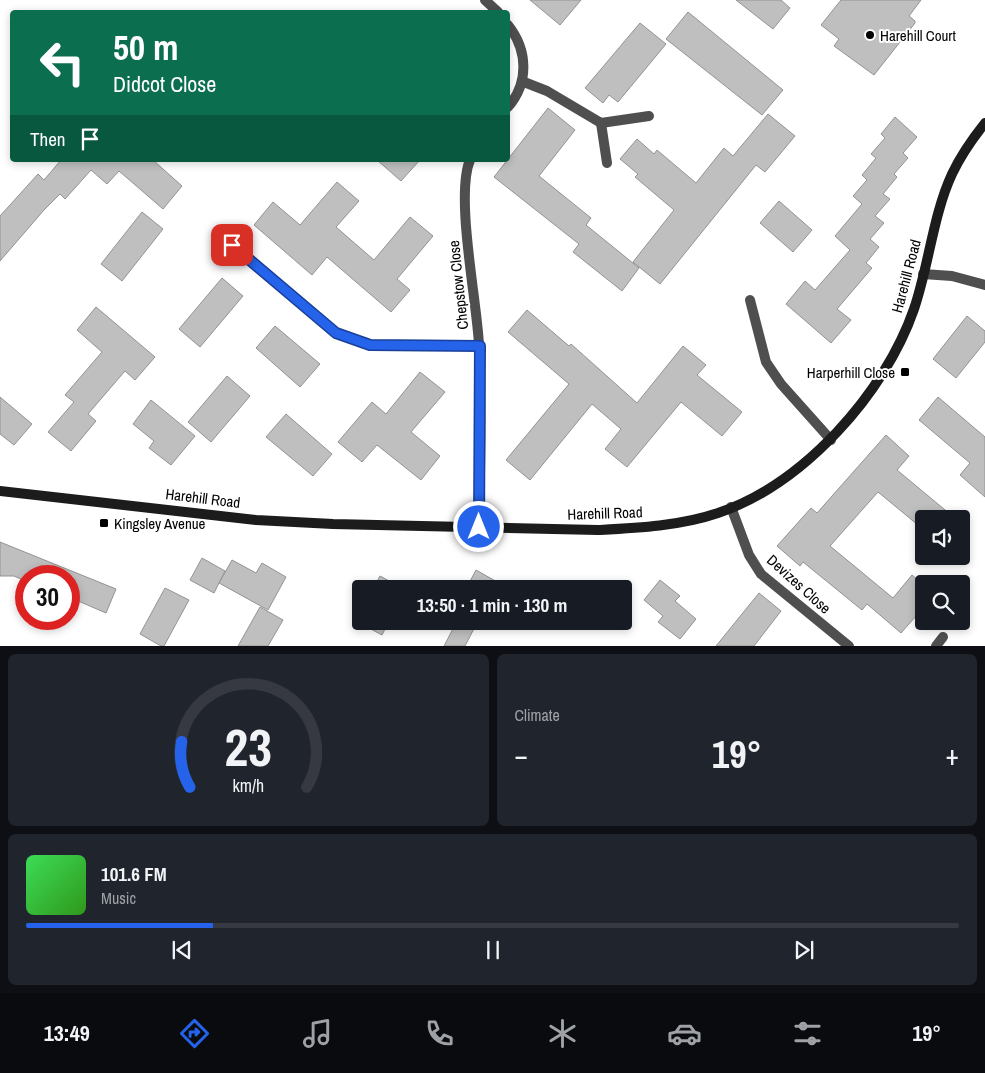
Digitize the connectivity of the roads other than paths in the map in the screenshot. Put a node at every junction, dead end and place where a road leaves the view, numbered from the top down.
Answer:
1 (485, 0) edge
2 (496, 10) edge
3 (510, 29) edge
4 (524, 82) junction
5 (510, 105) edge
6 (649, 116) dead end
7 (601, 123) junction
8 (985, 123) edge
9 (470, 162) edge
10 (607, 163) dead end
11 (232, 245) dead end
12 (923, 274) junction
13 (985, 285) edge
14 (750, 300) dead end
15 (480, 346) junction
16 (831, 440) junction
17 (0, 491) edge
18 (731, 507) junction
19 (479, 527) junction
20 (944, 637) dead end
21 (849, 646) edge
22 (936, 646) edge

1 - 2 street
3 - 4 street
4 - 5 street
4 - 7 street
6 - 7 street
7 - 10 street
8 - 12 street, Harehill Road
9 - 15 street, Chepstow Close
11 - 15 street
12 - 13 street
12 - 16 street, Harehill Road
14 - 16 street
15 - 19 street, Chepstow Close
16 - 18 street, Harehill Road
17 - 19 street, Harehill Road
18 - 19 street, Harehill Road
18 - 21 street, Devizes Close
20 - 22 street

